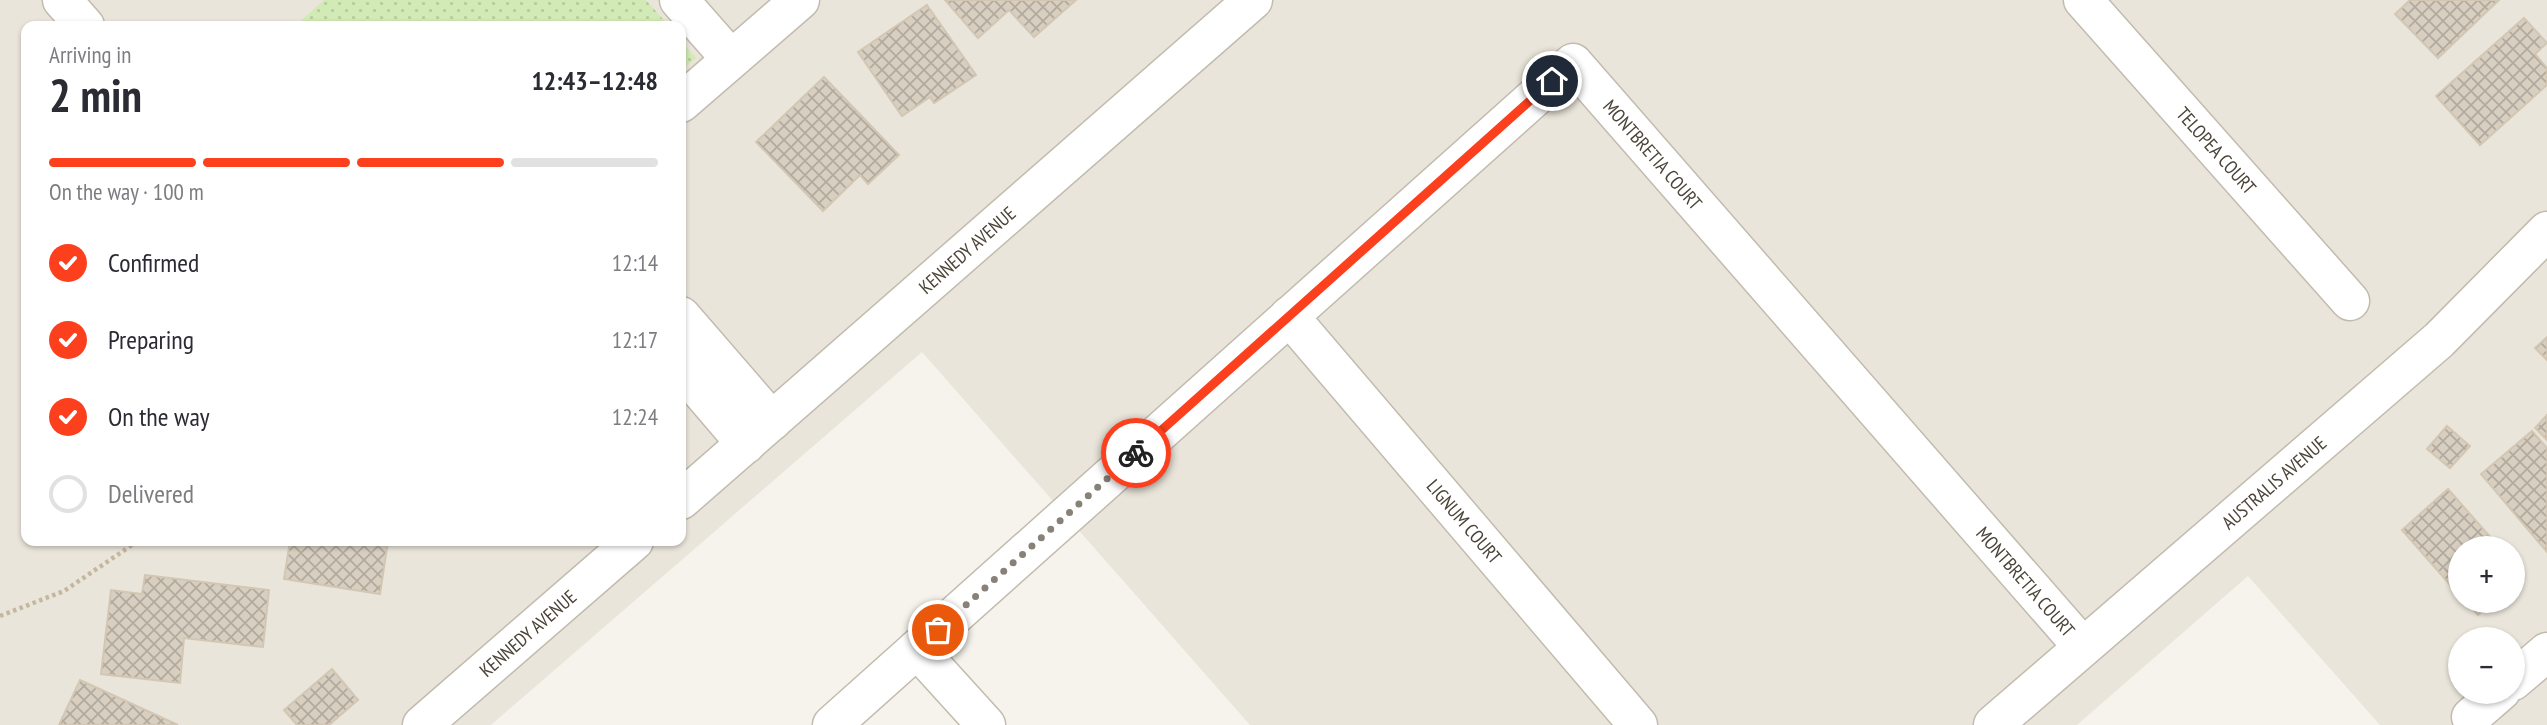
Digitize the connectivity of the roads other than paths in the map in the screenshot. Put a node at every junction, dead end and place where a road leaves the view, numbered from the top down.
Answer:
1 (61, 0) edge
2 (679, 0) edge
3 (800, 0) edge
4 (1253, 0) edge
5 (2083, 0) edge
6 (80, 21) edge
7 (730, 58) junction
8 (686, 98) edge
9 (2547, 231) edge
10 (2350, 301) dead end
11 (1289, 316) junction
12 (686, 323) edge
13 (686, 372) edge
14 (759, 432) junction
15 (686, 496) edge
16 (628, 546) edge
17 (2082, 646) junction
18 (918, 649) junction
19 (2547, 652) edge
20 (2525, 671) edge
21 (2487, 704) edge
22 (2471, 718) dead end
23 (422, 725) edge
24 (832, 725) edge
25 (986, 725) edge
26 (1638, 725) edge
27 (1993, 725) edge

1 - 6 street
2 - 7 street
3 - 7 street
4 - 14 street, KENNEDY AVENUE
5 - 10 street, TELOPEA COURT
7 - 8 street
9 - 17 street, AUSTRALIS AVENUE
11 - 17 street, MONTBRETIA COURT
11 - 18 street, MONTBRETIA COURT
11 - 26 street, LIGNUM COURT
12 - 14 street
13 - 14 street
14 - 15 street, KENNEDY AVENUE
16 - 23 street, KENNEDY AVENUE
17 - 27 street, AUSTRALIS AVENUE
18 - 24 street, MONTBRETIA COURT
18 - 25 street
19 - 20 street
21 - 22 street

